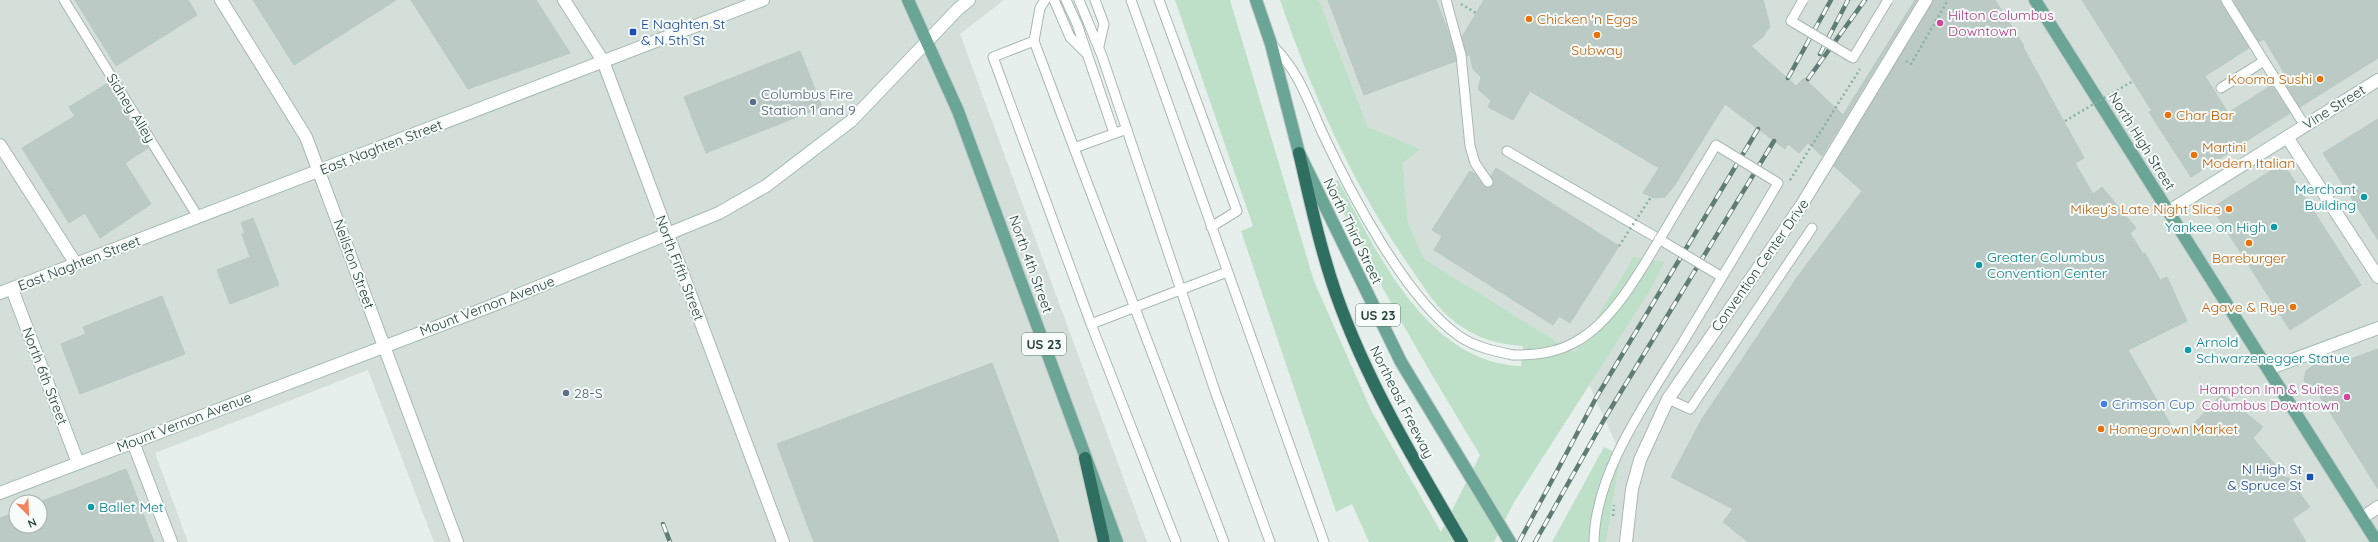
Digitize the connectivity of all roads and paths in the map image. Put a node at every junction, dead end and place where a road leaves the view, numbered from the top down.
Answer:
1 (64, 0) edge
2 (222, 0) edge
3 (564, 0) edge
4 (763, 0) edge
5 (908, 0) edge
6 (969, 0) edge
7 (1045, 0) edge
8 (1054, 0) edge
9 (1066, 0) edge
10 (1095, 0) edge
11 (1131, 0) edge
12 (1159, 0) edge
13 (1256, 0) edge
14 (1446, 0) edge
15 (1803, 0) edge
16 (1888, 0) edge
17 (1926, 0) edge
18 (2226, 0) edge
19 (1081, 3) edge
20 (1459, 3) dead end
21 (2038, 5) edge
22 (1476, 13) dead end
23 (927, 41) junction
24 (1034, 41) junction
25 (1270, 44) junction
26 (1099, 47) junction
27 (1088, 55) junction
28 (603, 61) junction
29 (2264, 61) junction
30 (2378, 80) edge
31 (2133, 81) dead end
32 (2221, 88) dead end
33 (2065, 120) dead end
34 (2305, 126) junction
35 (1127, 129) junction
36 (1114, 133) junction
37 (2287, 137) junction
38 (0, 145) edge
39 (1074, 148) junction
40 (1507, 151) dead end
41 (1299, 153) junction
42 (319, 171) junction
43 (1488, 182) dead end
44 (1651, 197) dead end
45 (2169, 211) junction
46 (198, 217) junction
47 (1211, 227) junction
48 (1812, 228) dead end
49 (668, 236) junction
50 (1659, 239) junction
51 (1619, 246) dead end
52 (76, 264) junction
53 (1227, 272) junction
54 (1722, 277) junction
55 (2378, 277) edge
56 (1180, 288) junction
57 (12, 289) junction
58 (0, 293) edge
59 (1133, 307) junction
60 (1091, 324) junction
61 (2378, 328) edge
62 (384, 345) junction
63 (2268, 369) junction
64 (1668, 399) junction
65 (133, 442) junction
66 (1085, 458) junction
67 (78, 463) junction
68 (0, 493) edge
69 (2378, 507) edge
70 (2362, 518) junction
71 (171, 542) edge
72 (457, 542) edge
73 (783, 542) edge
74 (1104, 542) edge
75 (1117, 542) edge
76 (1176, 542) edge
77 (1224, 542) edge
78 (1270, 542) edge
79 (1324, 542) edge
80 (1462, 542) edge
81 (1510, 542) edge
82 (1594, 542) edge
83 (1626, 542) edge
84 (2376, 542) edge

1 - 46 lane, Sidney Alley
2 - 42 street, Neilston Street
3 - 28 street, North Fifth Street
4 - 28 street, East Naghten Street
5 - 23 main road, North 4th Street / US 23
6 - 23 street, Mount Vernon Avenue
7 - 24 lane
8 - 27 lane
9 - 27 lane
10 - 26 lane
11 - 47 lane
12 - 47 lane
13 - 25 main road, North Third Street / US 23
14 - 43 lane
15 - 16 lane, bridge
17 - 64 street, Convention Center Drive
18 - 29 lane
19 - 26 lane
20 - 22 path
21 - 45 main road, North High Street
23 - 49 street, Mount Vernon Avenue
23 - 66 main road, North 4th Street / US 23
24 - 39 lane
24 - 60 lane
25 - 41 main road, North Third Street / US 23
25 - 50 lane, bridge
26 - 35 lane
27 - 36 lane
28 - 42 street, East Naghten Street
28 - 49 street, North Fifth Street
29 - 32 lane
29 - 34 lane
30 - 34 street, Vine Street
31 - 33 path, bridge
34 - 37 street, Vine Street
35 - 36 lane
35 - 56 lane
36 - 39 lane
37 - 45 street, Vine Street
37 - 55 street
38 - 52 street
39 - 59 lane
40 - 50 lane
41 - 80 highway, Northeast Freeway
41 - 81 main road, North Third Street / US 23
42 - 46 street, East Naghten Street
42 - 62 street, Neilston Street
44 - 51 path, bridge
45 - 63 main road, North High Street
46 - 52 street, East Naghten Street
47 - 53 lane
48 - 64 lane
49 - 62 street, Mount Vernon Avenue
49 - 73 street, North Fifth Street
50 - 54 lane, bridge
50 - 54 lane, bridge
52 - 57 street, East Naghten Street
53 - 56 lane
53 - 79 lane
54 - 82 lane, bridge
56 - 59 lane
56 - 78 lane
57 - 58 street, East Naghten Street
57 - 67 street, North 6th Street
59 - 60 lane
59 - 77 lane
60 - 76 lane
61 - 63 street
62 - 65 street, Mount Vernon Avenue
62 - 72 street, Neilston Street
63 - 70 main road, North High Street
64 - 83 street, Convention Center Drive
65 - 67 street, Mount Vernon Avenue
65 - 71 street
66 - 74 highway
66 - 75 main road, North 4th Street / US 23
67 - 68 street, Mount Vernon Avenue
69 - 70 street
70 - 84 main road, North High Street

